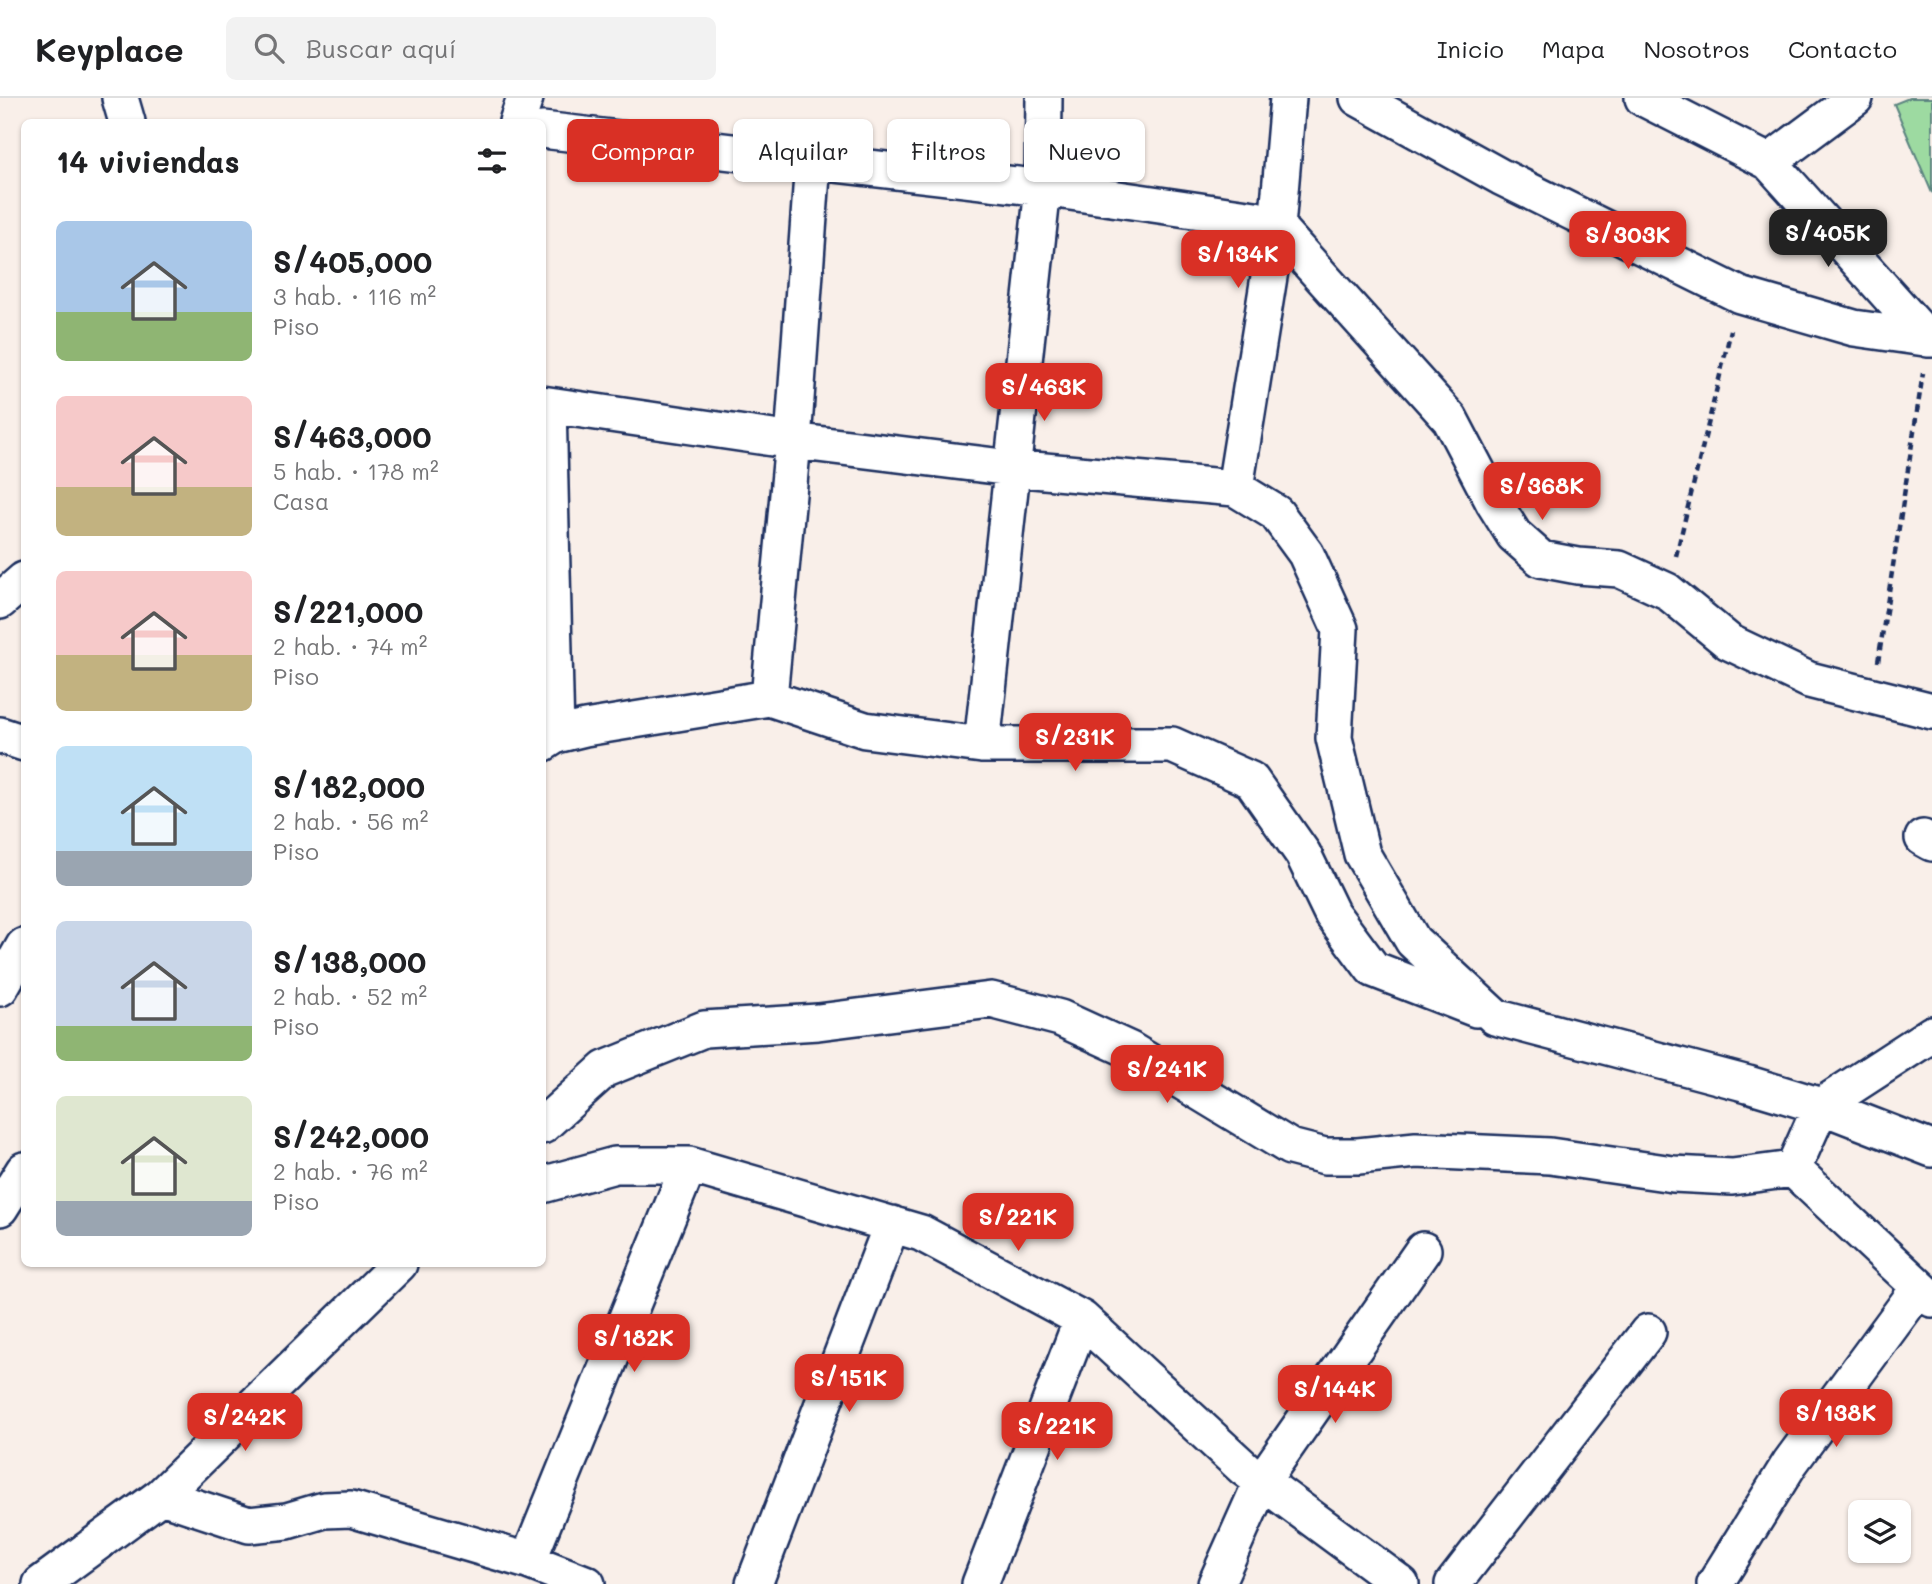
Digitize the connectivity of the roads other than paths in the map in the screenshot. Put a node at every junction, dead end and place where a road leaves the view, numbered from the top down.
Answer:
1 (120, 98) edge
2 (525, 98) edge
3 (1044, 98) edge
4 (1288, 98) edge
5 (1358, 98) edge
6 (1643, 98) edge
7 (1855, 98) edge
8 (126, 119) edge
9 (518, 119) edge
10 (546, 130) edge
11 (733, 152) edge
12 (1769, 162) junction
13 (873, 168) edge
14 (812, 182) edge
15 (1043, 188) junction
16 (1277, 227) junction
17 (1930, 339) edge
18 (546, 405) edge
19 (793, 441) junction
20 (1011, 468) junction
21 (546, 488) edge
22 (1235, 488) junction
23 (21, 583) edge
24 (0, 601) edge
25 (769, 698) junction
26 (1932, 710) edge
27 (0, 735) edge
28 (549, 739) edge
29 (21, 742) edge
30 (982, 745) junction
31 (21, 951) edge
32 (0, 988) edge
33 (1495, 1017) junction
34 (1932, 1034) edge
35 (1821, 1106) junction
36 (546, 1122) edge
37 (1932, 1149) edge
38 (689, 1165) junction
39 (1793, 1170) junction
40 (21, 1175) edge
41 (546, 1184) edge
42 (0, 1208) edge
43 (892, 1224) junction
44 (1423, 1250) dead end
45 (396, 1267) edge
46 (1925, 1294) edge
47 (1083, 1319) junction
48 (1648, 1332) dead end
49 (1262, 1481) junction
50 (161, 1496) junction
51 (528, 1561) junction
52 (41, 1584) edge
53 (587, 1584) edge
54 (754, 1584) edge
55 (980, 1584) edge
56 (1216, 1584) edge
57 (1401, 1584) edge
58 (1453, 1584) edge
59 (1715, 1584) edge

1 - 8 street
2 - 9 street
3 - 15 street
4 - 16 street
5 - 17 street
6 - 12 street
7 - 12 street
10 - 11 street
12 - 17 street
13 - 15 street
14 - 19 street
15 - 16 street
15 - 20 street
16 - 22 street
16 - 26 street
18 - 19 street
19 - 20 street
19 - 25 street
20 - 22 street
20 - 30 street
21 - 28 street
22 - 33 street
23 - 24 street
25 - 28 street
25 - 30 street
27 - 29 street
30 - 33 street
31 - 32 street
33 - 35 street
34 - 35 street
35 - 37 street
35 - 39 street
36 - 39 street
38 - 41 street
38 - 43 street
38 - 51 street
39 - 46 street
40 - 42 street
43 - 47 street
43 - 54 street
44 - 49 street
45 - 50 street
46 - 59 street
47 - 49 street
47 - 55 street
48 - 58 street
49 - 56 street
49 - 57 street
50 - 51 street
50 - 52 street
51 - 53 street

